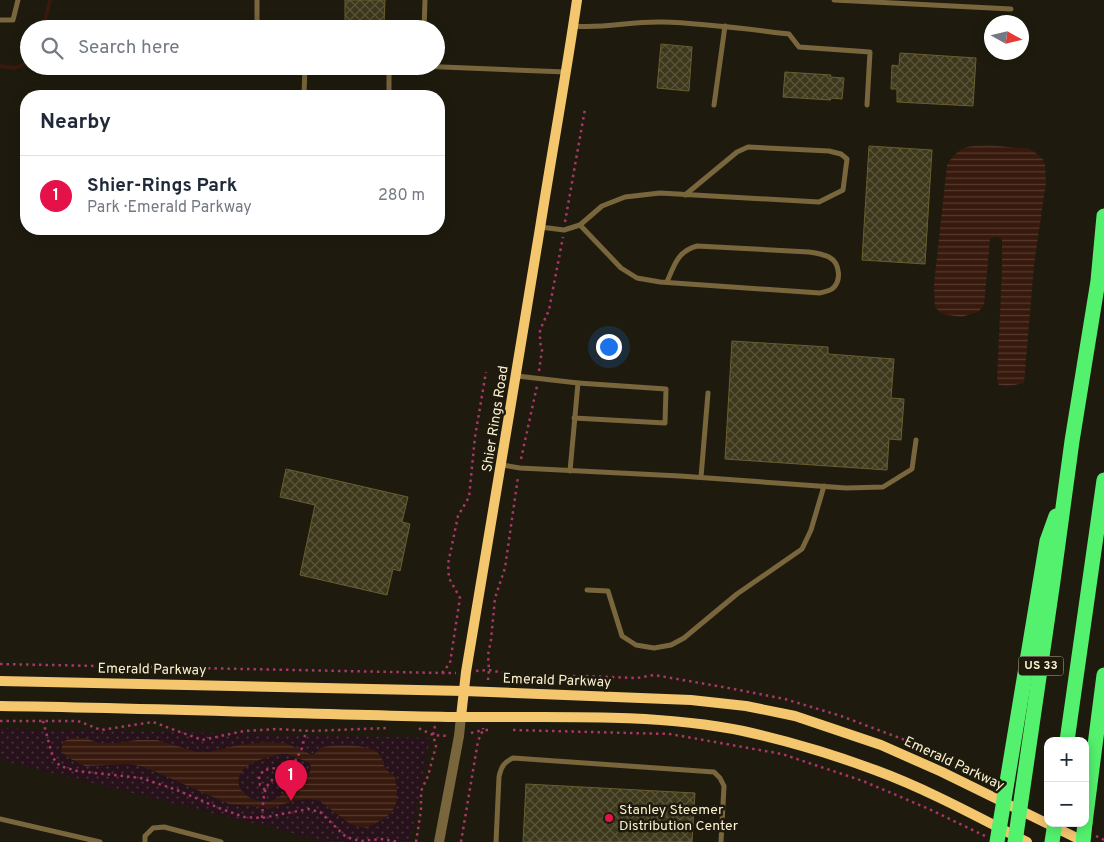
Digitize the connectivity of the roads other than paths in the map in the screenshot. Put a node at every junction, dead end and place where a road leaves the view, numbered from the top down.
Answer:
1 (18, 0) edge
2 (257, 0) edge
3 (425, 0) edge
4 (577, 0) edge
5 (834, 0) edge
6 (1011, 9) dead end
7 (0, 20) edge
8 (257, 20) edge
9 (424, 20) edge
10 (573, 26) junction
11 (725, 26) junction
12 (445, 67) edge
13 (566, 72) junction
14 (305, 75) edge
15 (389, 75) edge
16 (304, 90) edge
17 (389, 90) edge
18 (714, 105) dead end
19 (867, 105) dead end
20 (685, 195) junction
21 (1104, 216) edge
22 (580, 225) junction
23 (540, 227) junction
24 (667, 282) junction
25 (517, 376) junction
26 (578, 383) junction
27 (708, 393) dead end
28 (574, 418) junction
29 (916, 440) dead end
30 (502, 465) junction
31 (570, 472) junction
32 (701, 477) junction
33 (1104, 480) edge
34 (824, 486) junction
35 (1066, 489) junction
36 (587, 590) dead end
37 (1104, 675) edge
38 (0, 681) edge
39 (464, 691) junction
40 (0, 706) edge
41 (461, 717) junction
42 (1068, 737) edge
43 (1089, 792) edge
44 (0, 819) edge
45 (1054, 827) edge
46 (1085, 827) edge
47 (993, 840) edge
48 (100, 842) edge
49 (144, 842) edge
50 (221, 842) edge
51 (440, 842) edge
52 (496, 842) edge
53 (721, 842) edge
54 (1015, 842) edge
55 (1027, 842) edge
56 (1052, 842) edge
57 (1084, 842) edge

1 - 7 lane
2 - 8 lane
3 - 9 lane
4 - 10 main road, Shier Rings Road
5 - 6 lane
10 - 11 lane
10 - 13 main road, Shier Rings Road
11 - 18 lane
11 - 19 lane
12 - 13 lane
13 - 23 main road, Shier Rings Road
14 - 16 lane
15 - 17 lane
20 - 20 lane
20 - 22 lane
21 - 35 highway, US 33
22 - 23 lane
22 - 24 lane
23 - 25 main road, Shier Rings Road
24 - 24 lane
25 - 26 lane
25 - 30 main road, Shier Rings Road
26 - 28 lane
26 - 28 lane
27 - 32 lane
28 - 31 lane
29 - 34 lane
30 - 31 lane
30 - 39 main road, Shier Rings Road
31 - 32 lane
32 - 34 lane
33 - 42 highway, US 33
34 - 36 lane
35 - 47 highway
35 - 54 highway, US 33
37 - 43 highway
38 - 39 main road, Emerald Parkway
39 - 41 main road, Shier Rings Road
39 - 57 main road, Emerald Parkway
40 - 41 main road
41 - 51 street, Shier Rings Road
41 - 55 main road
44 - 48 lane
45 - 56 highway
46 - 57 highway
49 - 50 lane
52 - 53 lane

